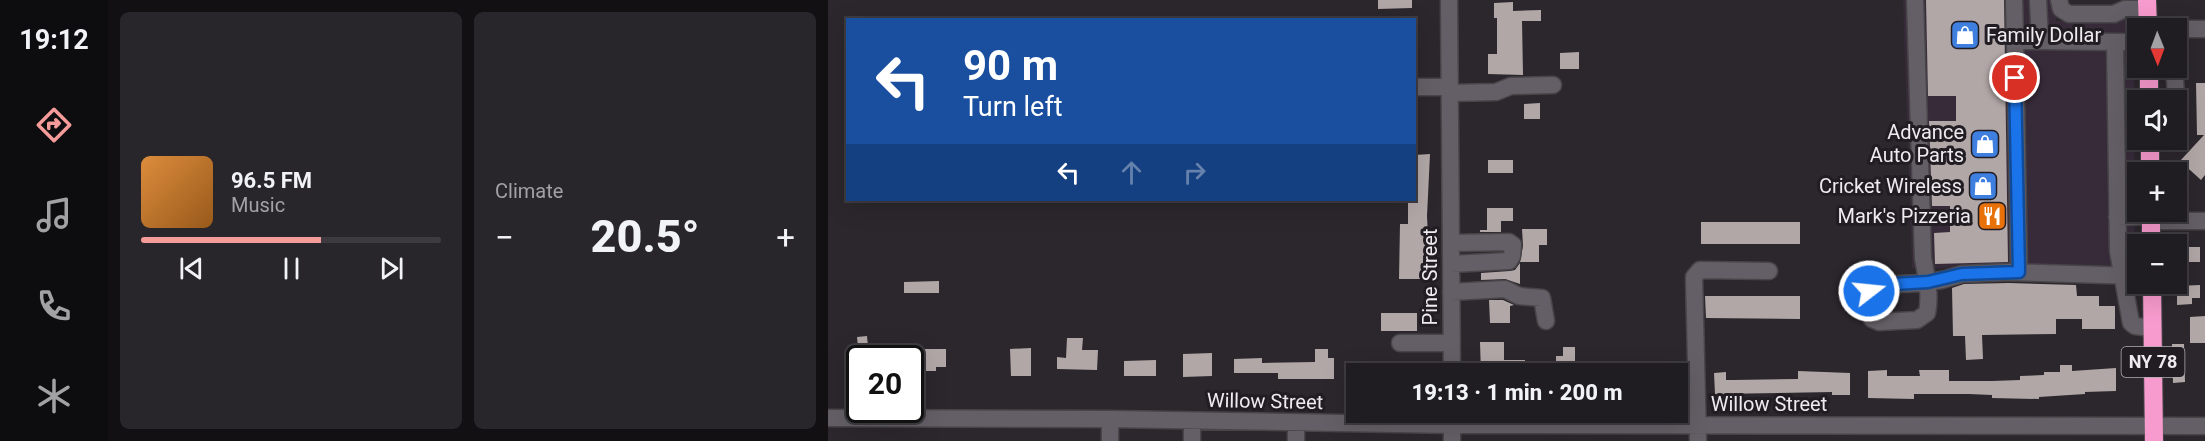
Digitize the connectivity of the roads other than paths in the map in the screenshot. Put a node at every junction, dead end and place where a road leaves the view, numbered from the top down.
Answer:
1 (1449, 0) edge
2 (1915, 0) edge
3 (2014, 0) edge
4 (2038, 0) edge
5 (2125, 4) edge
6 (2147, 5) edge
7 (2066, 6) edge
8 (2187, 29) edge
9 (2205, 29) edge
10 (2015, 41) junction
11 (2040, 41) junction
12 (2115, 42) junction
13 (2127, 42) edge
14 (1553, 85) dead end
15 (1416, 87) edge
16 (1450, 90) junction
17 (2117, 217) junction
18 (2127, 217) edge
19 (2187, 219) edge
20 (2205, 221) edge
21 (1451, 243) junction
22 (1451, 264) junction
23 (2127, 269) edge
24 (1769, 271) dead end
25 (2019, 272) junction
26 (2127, 275) edge
27 (1451, 292) junction
28 (2130, 294) edge
29 (2152, 294) edge
30 (1546, 321) dead end
31 (2152, 327) junction
32 (1400, 343) dead end
33 (1451, 343) junction
34 (1452, 363) edge
35 (828, 418) edge
36 (1110, 419) junction
37 (1192, 421) junction
38 (1296, 423) junction
39 (1500, 423) edge
40 (1629, 423) edge
41 (1452, 426) edge
42 (2205, 426) edge
43 (1698, 433) edge
44 (2054, 434) edge
45 (2154, 434) edge
46 (1110, 441) edge
47 (1192, 441) edge
48 (1296, 441) edge

1 - 16 street, Pine Street
2 - 25 street
3 - 10 street
4 - 11 street
5 - 6 street
5 - 7 street
8 - 9 street
10 - 11 street
10 - 25 street
11 - 12 street
12 - 13 street
12 - 17 street
14 - 16 street
15 - 16 street
16 - 21 street, Pine Street
17 - 18 street
17 - 23 street
19 - 20 street
21 - 22 street, Pine Street
21 - 22 street
22 - 27 street, Pine Street
24 - 43 street
25 - 26 street
27 - 30 street
27 - 33 street, Pine Street
28 - 31 street
29 - 31 highway, NY 78
31 - 45 highway, NY 78
32 - 33 street
33 - 34 street, Pine Street
35 - 36 street, Willow Street
36 - 37 street, Willow Street
36 - 46 street
37 - 38 street, Willow Street
37 - 47 street
38 - 41 street, Willow Street
38 - 48 street
39 - 41 street, Willow Street
40 - 43 street, Willow Street
42 - 45 street, Willow Street
43 - 44 street, Willow Street
44 - 45 street, Willow Street

